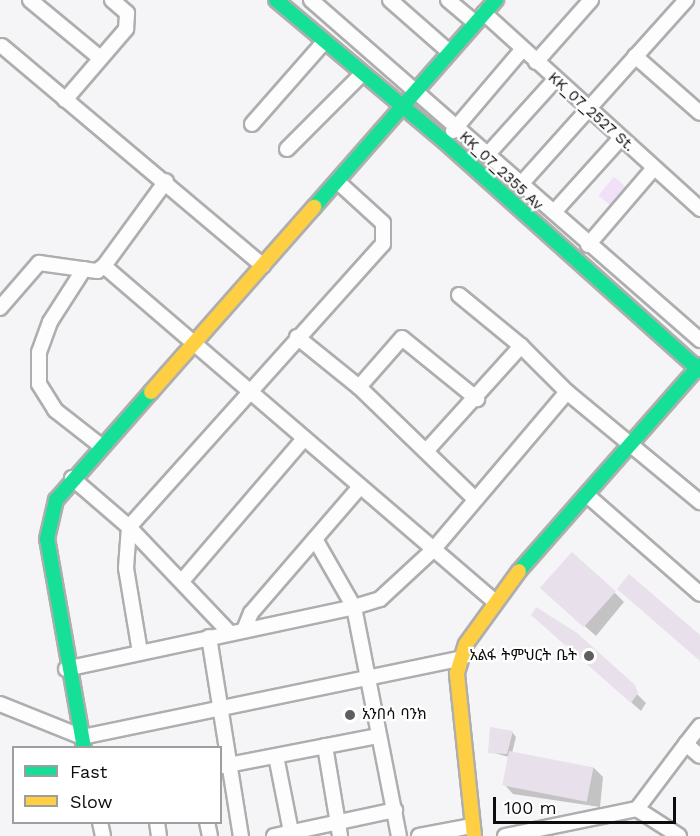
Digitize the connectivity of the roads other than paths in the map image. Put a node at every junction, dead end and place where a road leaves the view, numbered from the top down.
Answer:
1 (30, 0) edge
2 (111, 0) edge
3 (276, 0) edge
4 (310, 0) edge
5 (390, 0) edge
6 (448, 0) edge
7 (496, 0) edge
8 (591, 0) edge
9 (686, 0) edge
10 (479, 18) junction
11 (324, 42) junction
12 (2, 46) dead end
13 (522, 50) junction
14 (448, 51) junction
15 (635, 56) junction
16 (100, 58) junction
17 (536, 62) junction
18 (362, 74) junction
19 (554, 81) junction
20 (412, 90) junction
21 (65, 100) junction
22 (399, 105) junction
23 (588, 111) junction
24 (700, 113) edge
25 (252, 124) dead end
26 (457, 126) junction
27 (621, 139) junction
28 (444, 141) junction
29 (287, 150) dead end
30 (488, 154) junction
31 (654, 168) junction
32 (166, 181) junction
33 (338, 182) junction
34 (522, 183) junction
35 (700, 209) edge
36 (554, 212) junction
37 (588, 245) junction
38 (104, 266) junction
39 (263, 266) junction
40 (84, 269) junction
41 (459, 295) dead end
42 (0, 308) edge
43 (297, 337) junction
44 (700, 340) edge
45 (194, 342) junction
46 (521, 346) junction
47 (699, 368) edge
48 (359, 387) junction
49 (248, 392) junction
50 (567, 392) junction
51 (477, 399) junction
52 (303, 440) junction
53 (101, 446) junction
54 (632, 446) junction
55 (428, 449) junction
56 (72, 478) junction
57 (358, 489) junction
58 (586, 495) junction
59 (476, 499) junction
60 (700, 502) edge
61 (129, 527) junction
62 (315, 539) junction
63 (433, 550) junction
64 (182, 581) junction
65 (700, 594) edge
66 (494, 601) junction
67 (354, 607) junction
68 (244, 630) junction
69 (229, 633) junction
70 (208, 637) junction
71 (140, 652) junction
72 (459, 659) junction
73 (66, 669) junction
74 (369, 680) junction
75 (0, 704) edge
76 (220, 710) junction
77 (700, 726) edge
78 (377, 736) junction
79 (83, 742) edge
80 (686, 744) junction
81 (325, 746) junction
82 (276, 756) junction
83 (700, 756) edge
84 (225, 766) edge
85 (637, 809) junction
86 (394, 810) junction
87 (339, 829) edge
88 (473, 831) edge
89 (291, 832) junction
90 (241, 836) edge
91 (274, 836) edge
92 (399, 836) edge
93 (419, 836) edge
94 (505, 836) edge
95 (679, 836) edge

1 - 16 street
2 - 16 street
3 - 11 street, KK_07_2355 Av
4 - 20 street, KK_07_2355 Av
5 - 14 street
6 - 10 street, KK_07_2527 St.
7 - 10 street
8 - 17 street
9 - 15 street
10 - 13 street, KK_07_2527 St.
10 - 14 street
11 - 18 street, KK_07_2355 Av
11 - 25 street
12 - 21 street
13 - 17 street, KK_07_2527 St.
13 - 26 street
14 - 20 street
15 - 23 street
15 - 24 street
16 - 21 street
17 - 19 street, KK_07_2527 St.
18 - 22 street, KK_07_2355 Av
18 - 29 street
19 - 23 street, KK_07_2527 St.
19 - 30 street
20 - 22 street
20 - 26 street, KK_07_2355 Av
21 - 32 street
22 - 28 street, KK_07_2355 Av
22 - 33 street
23 - 27 street, KK_07_2527 St.
23 - 34 street
26 - 28 street
26 - 30 street, KK_07_2355 Av
27 - 31 street, KK_07_2527 St.
27 - 36 street
28 - 47 street, KK_07_2355 Av
30 - 34 street, KK_07_2355 Av
31 - 35 street, KK_07_2527 St.
31 - 37 street
32 - 38 street
32 - 39 street
33 - 39 street
33 - 43 street
34 - 36 street, KK_07_2355 Av
36 - 37 street, KK_07_2355 Av
37 - 44 street, KK_07_2355 Av
38 - 40 street
38 - 45 street
39 - 45 street
40 - 42 street
40 - 53 street
41 - 46 street
43 - 48 street
43 - 49 street
45 - 49 street
45 - 53 street
46 - 50 street
46 - 51 street
47 - 54 street
48 - 51 street
48 - 55 street
49 - 52 street
49 - 61 street
50 - 54 street
50 - 59 street
51 - 55 street
52 - 57 street
52 - 64 street
53 - 56 street
54 - 58 street
54 - 60 street
55 - 59 street
56 - 61 street
56 - 73 street
57 - 62 street
57 - 63 street
58 - 65 street
58 - 66 street
59 - 63 street
61 - 64 street
61 - 71 street
62 - 67 street
62 - 68 street
63 - 66 street
63 - 67 street
64 - 69 street
66 - 72 street
67 - 68 street
67 - 74 street
68 - 69 street
69 - 70 street
70 - 71 street
70 - 76 street
71 - 73 street
72 - 74 street
72 - 88 street
73 - 79 street
74 - 76 street
74 - 78 street
75 - 79 street
76 - 79 street
76 - 84 street
77 - 80 street
78 - 81 street
78 - 86 street
80 - 83 street
80 - 85 street
81 - 82 street
81 - 87 street
82 - 84 street
82 - 89 street
84 - 90 street
85 - 94 street
85 - 95 street
86 - 87 street
86 - 92 street
87 - 89 street
88 - 93 street
89 - 91 street

